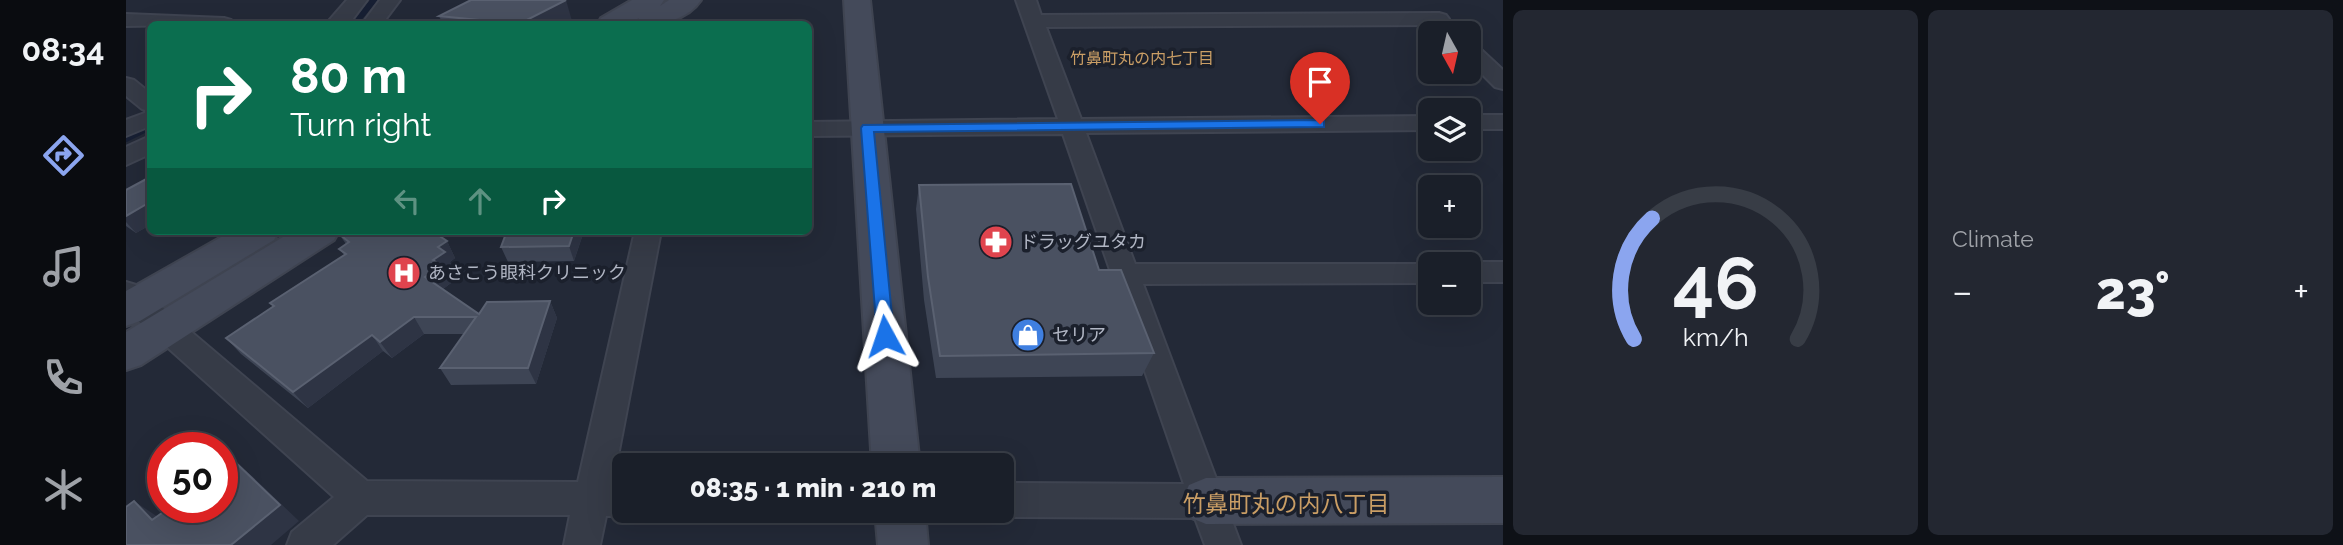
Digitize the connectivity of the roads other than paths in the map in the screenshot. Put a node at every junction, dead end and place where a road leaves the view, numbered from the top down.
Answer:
1 (357, 0) edge
2 (390, 0) edge
3 (651, 0) edge
4 (688, 0) edge
5 (857, 0) edge
6 (1026, 0) edge
7 (1419, 0) edge
8 (1439, 19) joint
9 (126, 20) edge
10 (150, 21) edge
11 (339, 21) edge
12 (374, 21) edge
13 (616, 21) edge
14 (654, 21) edge
15 (1034, 21) junction
16 (1481, 61) edge
17 (1503, 82) edge
18 (126, 85) edge
19 (147, 102) edge
20 (147, 120) edge
21 (1481, 122) edge
22 (1503, 122) edge
23 (1418, 123) edge
24 (1071, 126) junction
25 (867, 128) junction
26 (812, 129) edge
27 (126, 130) edge
28 (147, 146) edge
29 (126, 157) edge
30 (255, 235) edge
31 (312, 235) edge
32 (647, 235) edge
33 (1481, 272) edge
34 (1503, 272) edge
35 (1418, 273) edge
36 (1125, 274) junction
37 (139, 309) edge
38 (126, 353) edge
39 (895, 453) edge
40 (360, 498) junction
41 (608, 498) edge
42 (1014, 500) edge
43 (1503, 500) edge
44 (1206, 501) junction
45 (901, 523) edge
46 (305, 545) edge
47 (582, 545) edge
48 (903, 545) edge
49 (1223, 545) edge

1 - 11 street
2 - 12 street
3 - 13 main road
4 - 14 main road
5 - 25 main road
6 - 15 street
7 - 8 street
8 - 15 street
9 - 10 street
15 - 24 street
16 - 17 street
18 - 19 street
20 - 27 street
21 - 22 street
23 - 24 street
24 - 25 street
24 - 36 street
25 - 26 street
25 - 39 main road
28 - 29 street
30 - 37 main road
31 - 37 main road
32 - 41 street
33 - 34 street
35 - 36 street
36 - 44 street
37 - 38 main road
37 - 40 street
40 - 41 street
40 - 46 street
41 - 47 street
42 - 44 street
43 - 44 main road
44 - 49 street
45 - 48 main road

